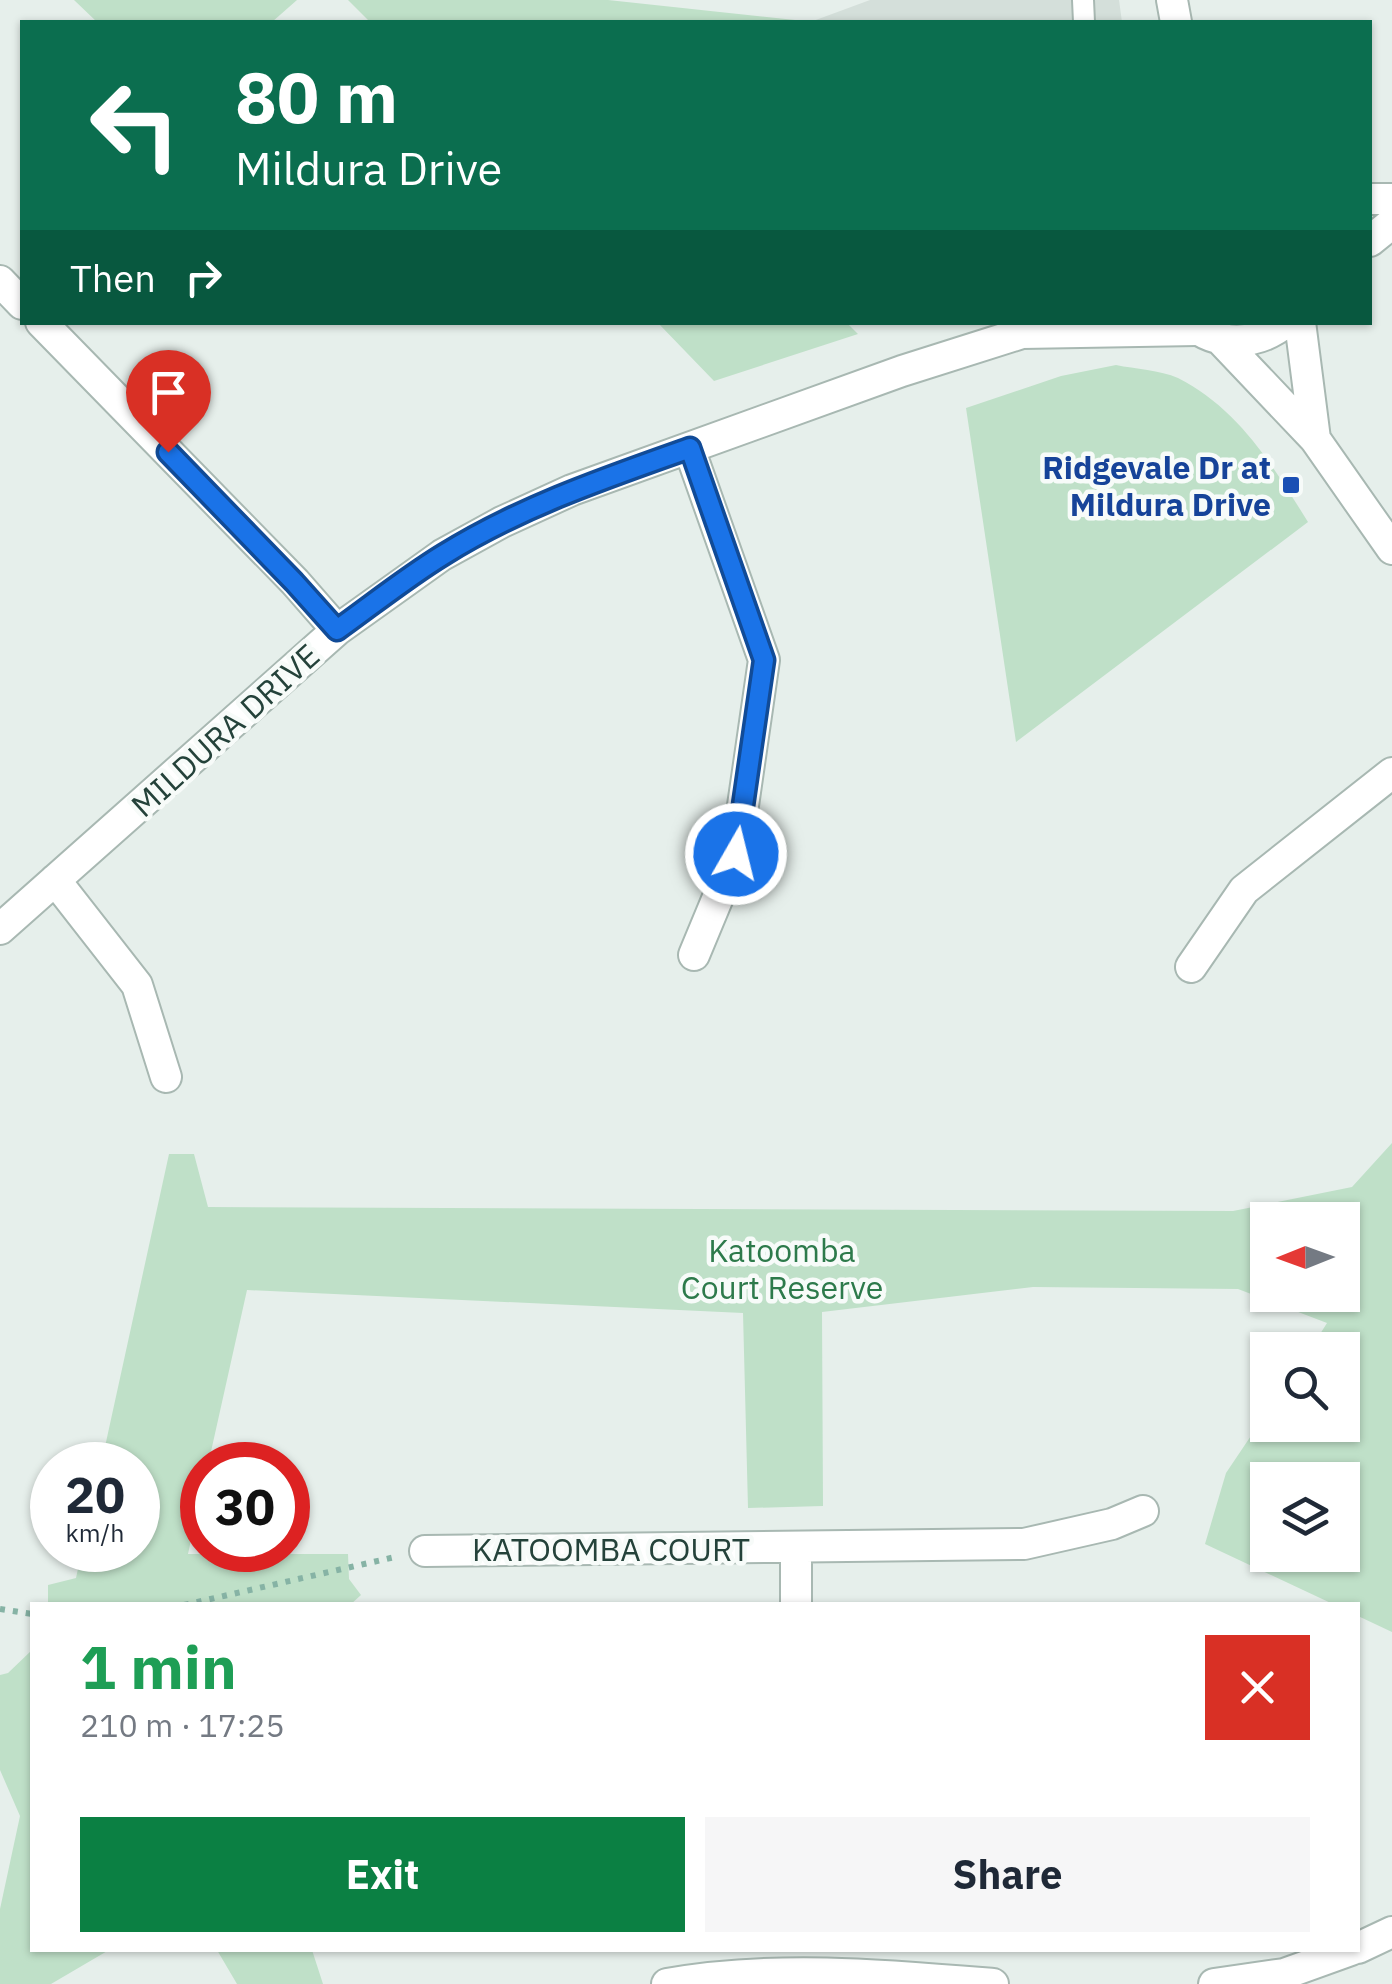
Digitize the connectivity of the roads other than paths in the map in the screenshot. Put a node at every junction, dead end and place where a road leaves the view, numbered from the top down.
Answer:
1 (1392, 223) edge
2 (1372, 239) edge
3 (0, 281) edge
4 (20, 302) edge
5 (44, 325) edge
6 (1281, 325) edge
7 (1300, 325) edge
8 (1030, 328) edge
9 (1201, 331) edge
10 (1315, 439) junction
11 (690, 448) junction
12 (1392, 548) edge
13 (337, 630) junction
14 (1392, 772) edge
15 (55, 880) junction
16 (0, 928) edge
17 (694, 955) dead end
18 (1190, 967) dead end
19 (166, 1077) dead end
20 (1143, 1512) dead end
21 (796, 1548) junction
22 (425, 1550) road end
23 (796, 1602) edge
24 (1392, 1932) edge
25 (1360, 1946) edge
26 (1346, 1952) edge
27 (796, 1962) edge
28 (666, 1984) edge
29 (992, 1984) edge
30 (1214, 1984) edge

1 - 2 street
3 - 4 street
5 - 13 street
6 - 9 street, MILDURA DRIVE
7 - 10 street
8 - 9 street, MILDURA DRIVE
8 - 11 street, MILDURA DRIVE
9 - 10 street
10 - 12 street
11 - 13 street, MILDURA DRIVE
11 - 17 street
13 - 15 street, MILDURA DRIVE
14 - 18 street
15 - 16 street, MILDURA DRIVE
15 - 19 street
20 - 21 street, KATOOMBA COURT
21 - 22 street, KATOOMBA COURT
21 - 23 street, KATOOMBA COURT
24 - 25 street
26 - 30 street
27 - 28 street
27 - 29 street

